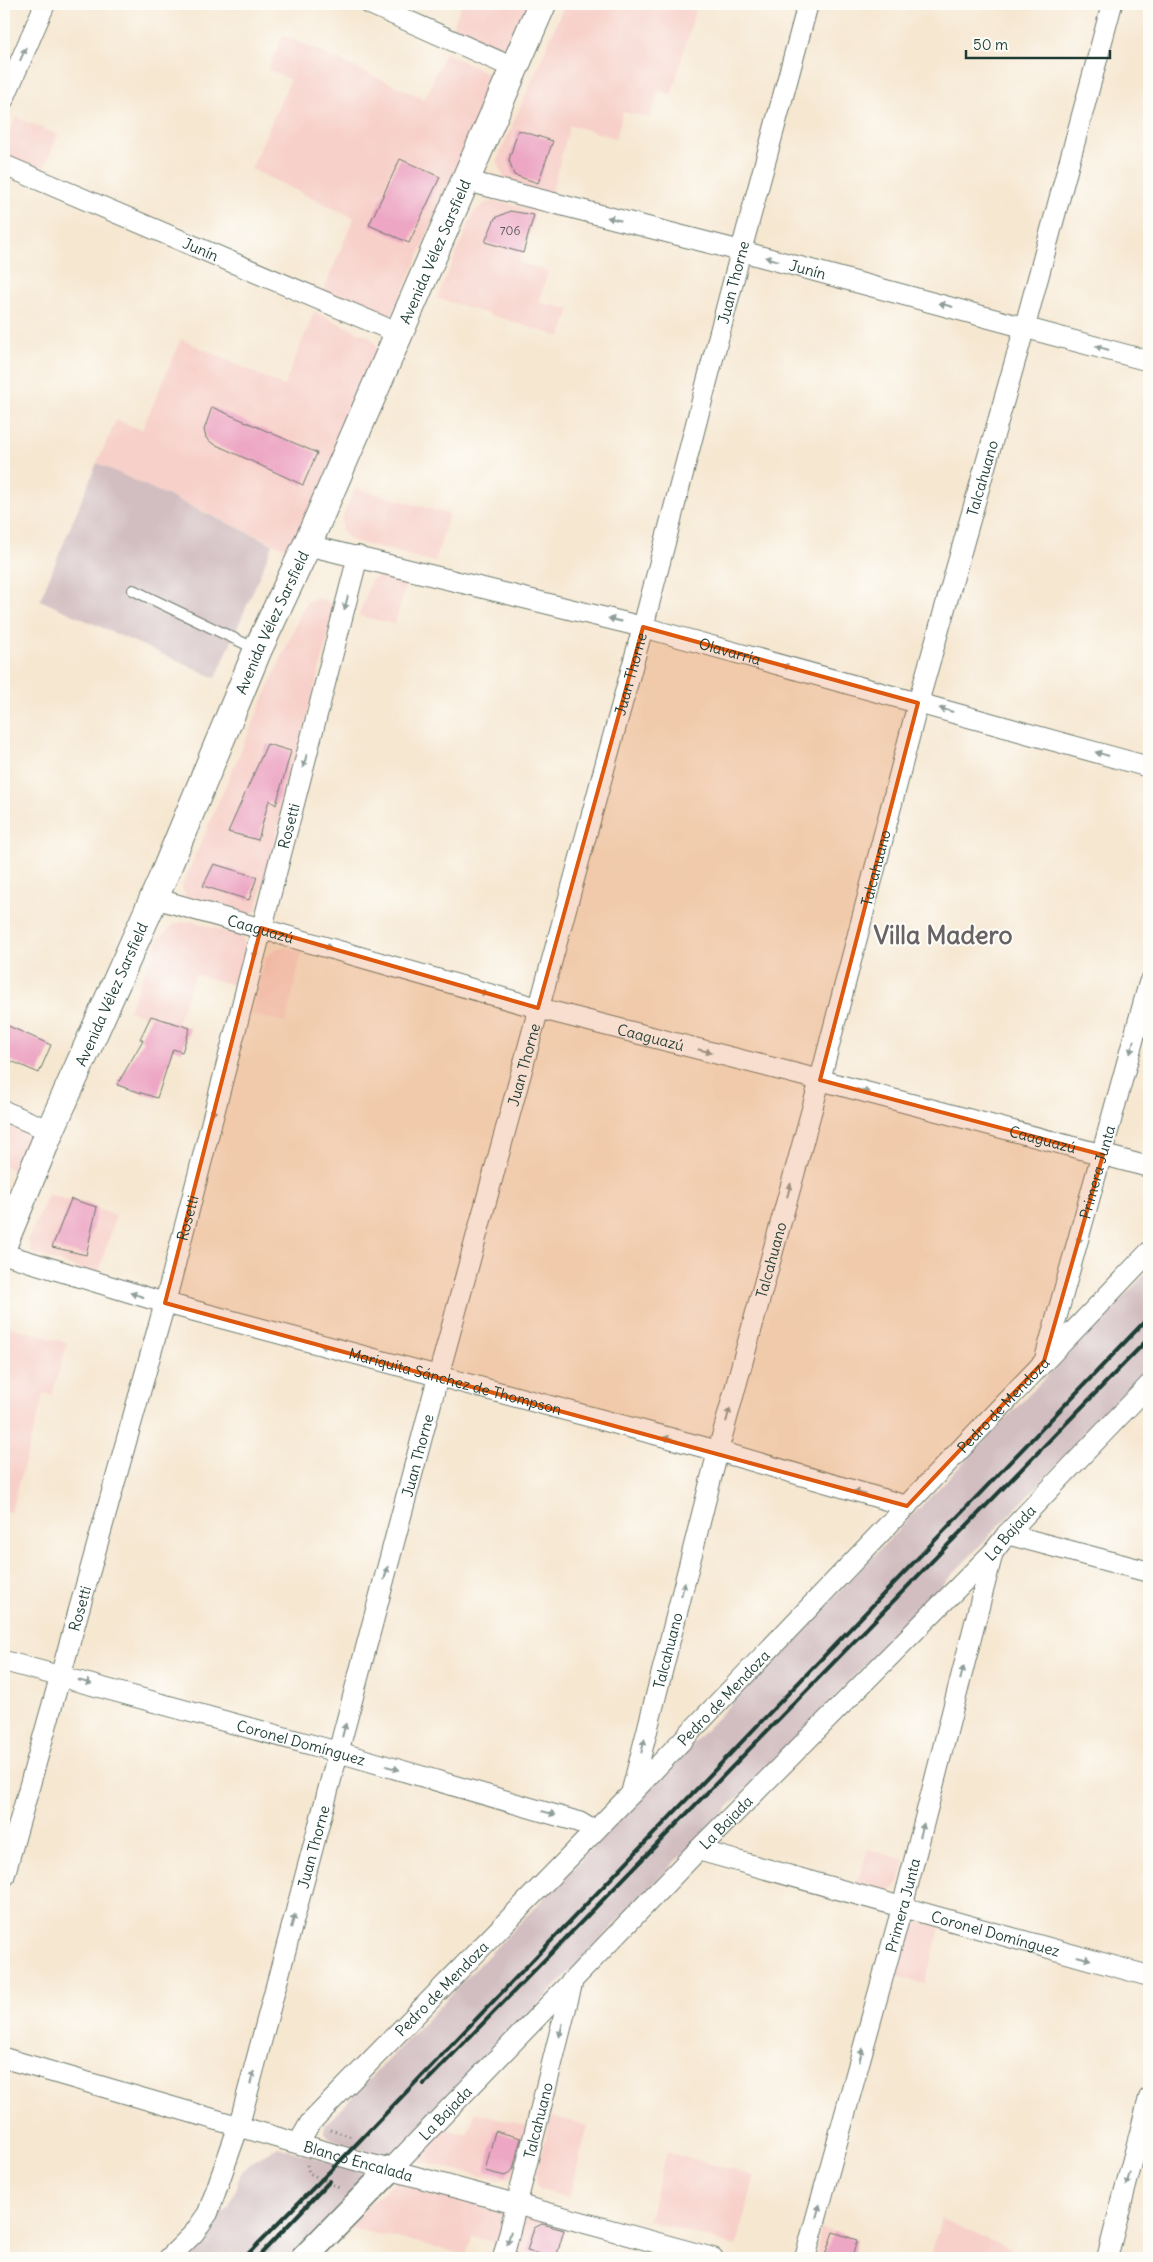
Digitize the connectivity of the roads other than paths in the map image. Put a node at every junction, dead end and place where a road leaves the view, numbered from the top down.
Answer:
1 (45, 4) edge
2 (370, 4) edge
3 (542, 4) edge
4 (808, 4) edge
5 (1112, 4) edge
6 (514, 68) junction
7 (4, 99) edge
8 (4, 165) edge
9 (467, 181) junction
10 (740, 251) junction
11 (1025, 326) junction
12 (398, 334) junction
13 (1149, 361) edge
14 (307, 545) junction
15 (358, 556) junction
16 (133, 590) dead end
17 (643, 627) junction
18 (258, 650) junction
19 (918, 703) junction
20 (1149, 767) edge
21 (154, 898) junction
22 (261, 928) junction
23 (1149, 983) edge
24 (538, 1008) junction
25 (820, 1080) junction
26 (4, 1111) edge
27 (50, 1130) junction
28 (1103, 1155) junction
29 (1149, 1167) edge
30 (4, 1242) edge
31 (1149, 1252) edge
32 (4, 1254) edge
33 (165, 1303) junction
34 (1044, 1361) junction
35 (438, 1377) junction
36 (1149, 1385) edge
37 (718, 1452) junction
38 (907, 1506) junction
39 (1006, 1534) junction
40 (994, 1551) junction
41 (1149, 1572) edge
42 (4, 1661) edge
43 (60, 1675) junction
44 (338, 1752) junction
45 (631, 1794) junction
46 (594, 1831) junction
47 (698, 1850) junction
48 (4, 1877) edge
49 (902, 1908) junction
50 (1149, 1976) edge
51 (572, 1982) junction
52 (4, 2058) edge
53 (1149, 2098) edge
54 (240, 2125) junction
55 (299, 2142) junction
56 (391, 2169) junction
57 (518, 2203) junction
58 (169, 2258) edge
59 (304, 2258) edge
60 (503, 2258) edge
61 (714, 2258) edge
62 (806, 2258) edge
63 (1107, 2258) edge

7 -> 1 street
2 - 6 street
3 - 6 main road, Avenida Vélez Sarsfield
4 - 10 street, Juan Thorne
5 - 11 street, Talcahuano
6 - 9 main road, Avenida Vélez Sarsfield
8 - 12 street, Junín
10 -> 9 street, Junín
9 - 12 main road, Avenida Vélez Sarsfield
11 -> 10 street, Junín
10 - 17 street, Juan Thorne
13 -> 11 street, Junín
11 - 19 street, Talcahuano
12 - 14 main road, Avenida Vélez Sarsfield
14 - 15 street, Olavarría
14 - 18 main road, Avenida Vélez Sarsfield
17 -> 15 street, Olavarría
15 -> 22 street, Rosetti
16 - 18 lane
19 -> 17 street, Olavarría
17 - 24 street, Juan Thorne
18 - 21 main road, Avenida Vélez Sarsfield
20 -> 19 street, Olavarría
19 - 25 street, Talcahuano
21 - 22 street, Caaguazú
21 - 27 main road, Avenida Vélez Sarsfield
22 -> 24 street, Caaguazú
22 -> 33 street, Rosetti
23 -> 28 street, Primera Junta
24 -> 25 street, Caaguazú
24 - 35 street, Juan Thorne
25 -> 28 street, Caaguazú
37 -> 25 street, Talcahuano
26 - 27 street
27 - 30 main road, Avenida Vélez Sarsfield
28 - 29 street, Caaguazú
28 -> 34 street, Primera Junta
31 - 34 street, Pedro de Mendoza
33 -> 32 street, Mariquita Sánchez de Thompson
35 -> 33 street, Mariquita Sánchez de Thompson
33 - 43 street, Rosetti
34 - 38 street, Pedro de Mendoza
37 -> 35 street, Mariquita Sánchez de Thompson
44 -> 35 street, Juan Thorne
36 - 39 street, La Bajada
38 -> 37 street, Mariquita Sánchez de Thompson
45 -> 37 street, Talcahuano
38 - 45 street, Pedro de Mendoza
39 - 40 street, La Bajada
39 - 41 street
40 - 47 street, La Bajada
49 -> 40 street, Primera Junta
42 - 43 street, Coronel Domínguez
43 -> 44 street, Coronel Domínguez
43 - 48 street, Rosetti
44 -> 46 street, Coronel Domínguez
54 -> 44 street, Juan Thorne
45 - 46 street, Pedro de Mendoza
46 - 55 street, Pedro de Mendoza
47 - 49 street, Coronel Domínguez
47 - 51 street, La Bajada
49 -> 50 street, Coronel Domínguez
62 -> 49 street, Primera Junta
51 - 56 street, La Bajada
51 -> 57 street, Talcahuano
52 - 54 street, Blanco Encalada
53 -> 63 street
54 - 55 street, Blanco Encalada
54 - 58 street
55 - 56 street, Blanco Encalada
56 - 57 street, Blanco Encalada
56 - 59 street, La Bajada
57 -> 60 street, Talcahuano
57 - 61 street, Blanco Encalada

